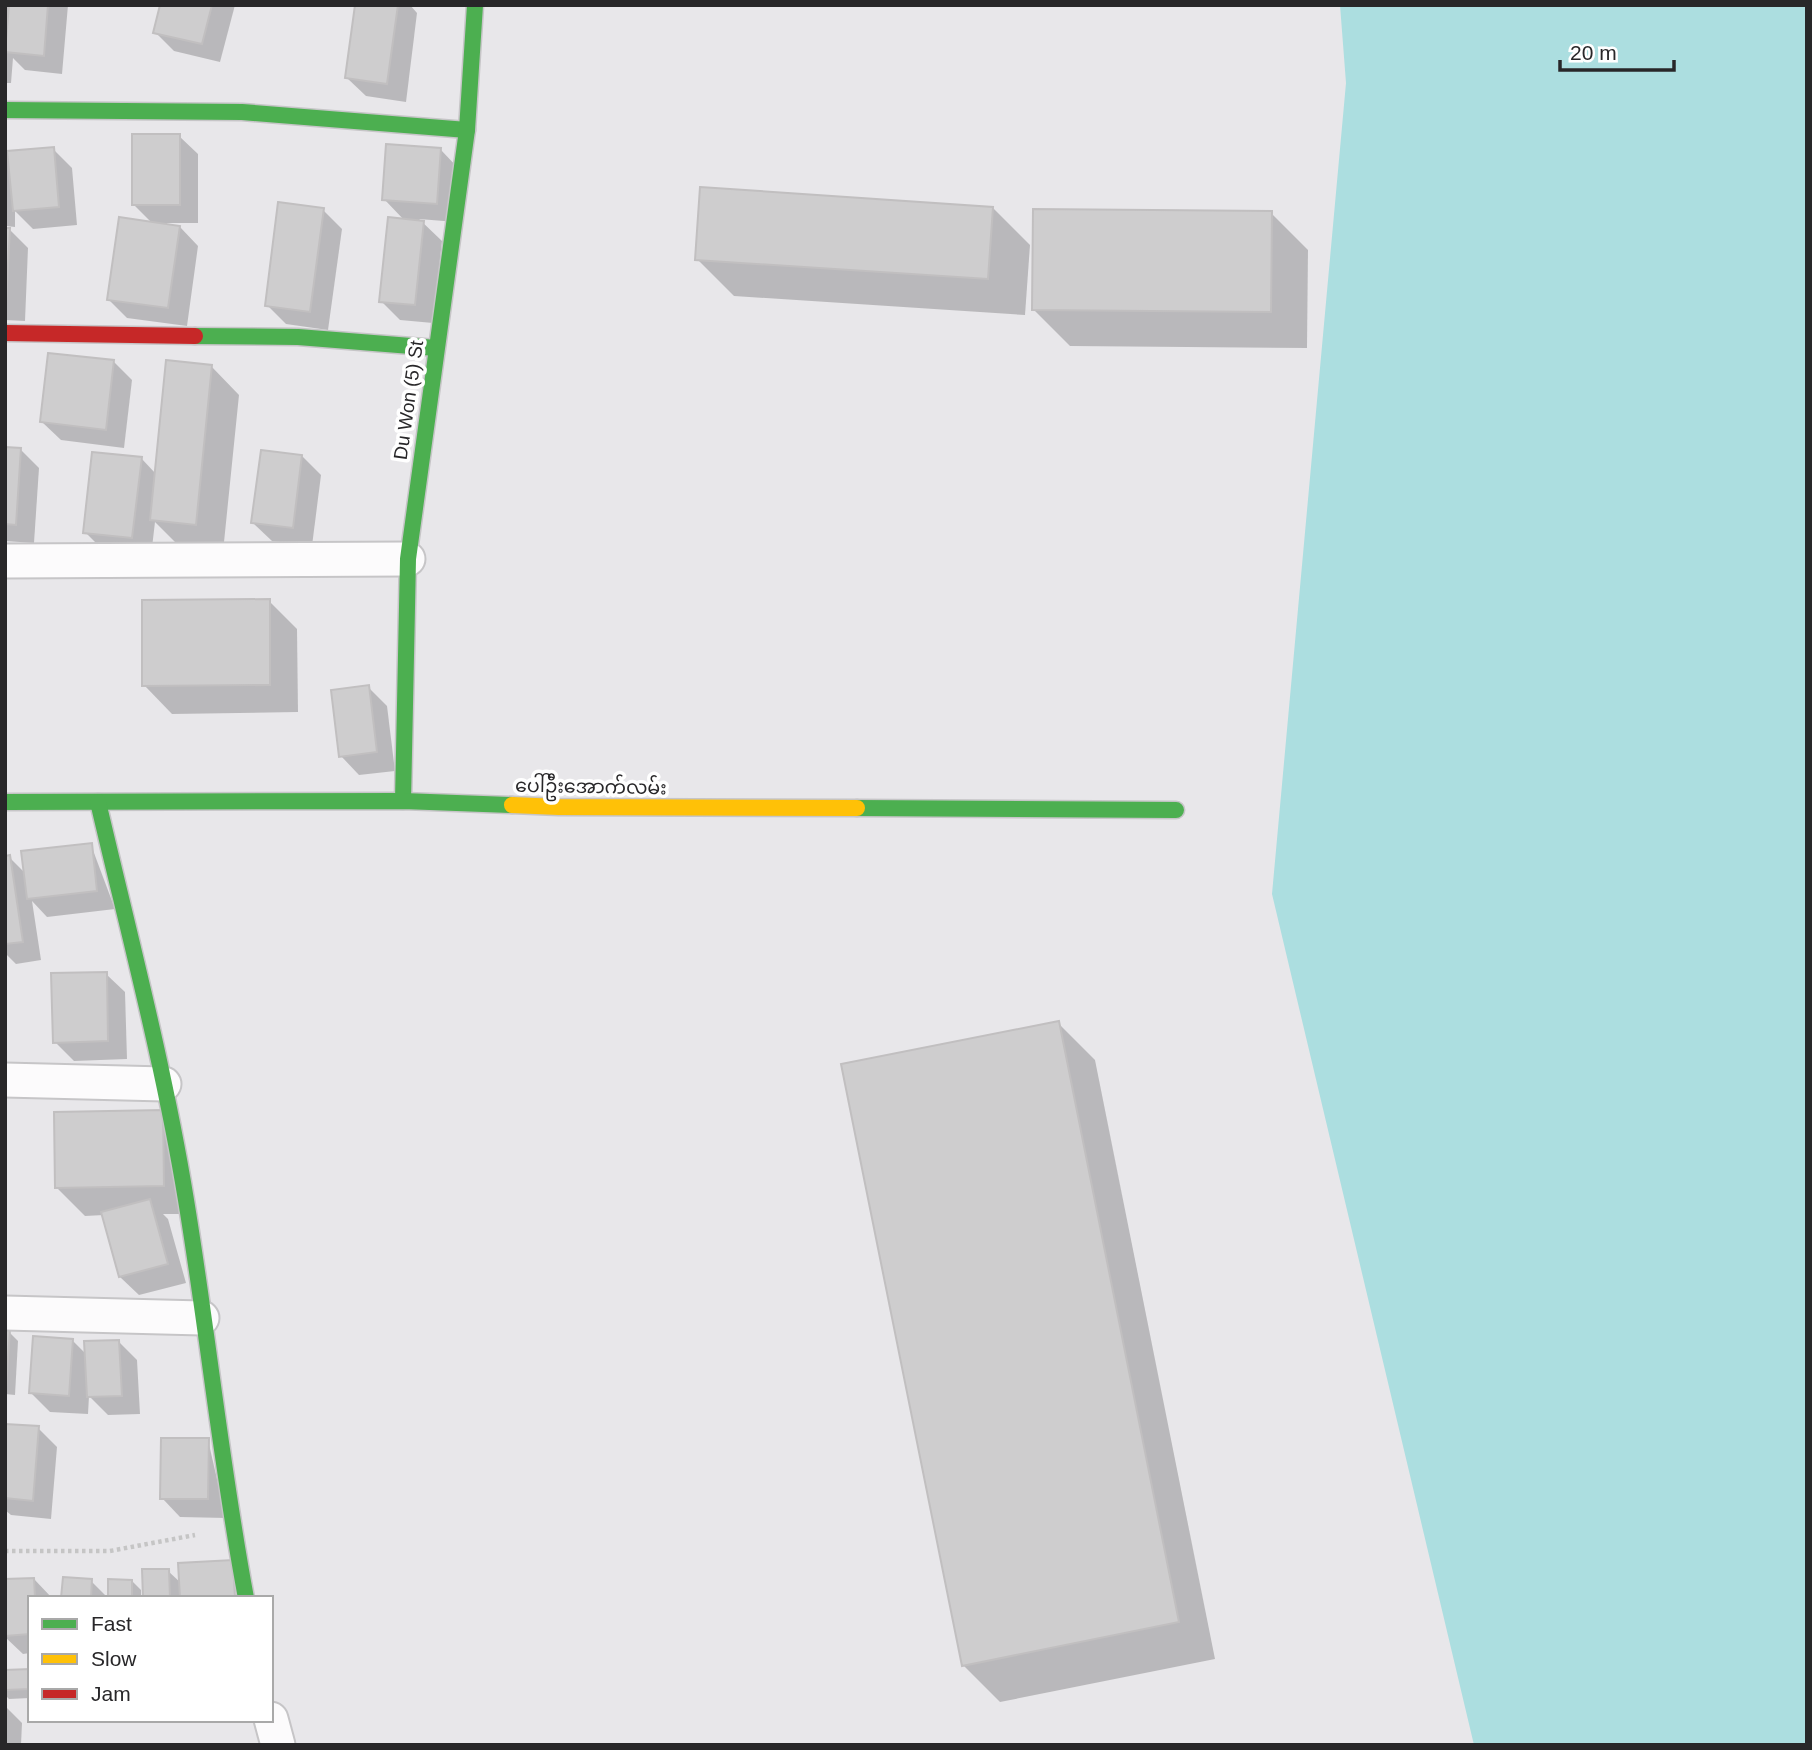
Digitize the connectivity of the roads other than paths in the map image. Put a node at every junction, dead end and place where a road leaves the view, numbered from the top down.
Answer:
1 (475, 5) edge
2 (5, 110) edge
3 (467, 130) junction
4 (5, 333) edge
5 (436, 348) junction
6 (408, 559) junction
7 (5, 561) edge
8 (403, 801) junction
9 (5, 802) edge
10 (98, 802) junction
11 (1176, 810) dead end
12 (5, 1080) edge
13 (164, 1084) junction
14 (5, 1313) edge
15 (202, 1318) junction
16 (246, 1596) edge
17 (272, 1722) edge
18 (278, 1745) edge

1 - 3 street, Du Won (5) St
2 - 3 street
3 - 5 street, Du Won (5) St
4 - 5 street
5 - 6 street, Du Won (5) St
6 - 7 street
6 - 8 street, Du Won (5) St
8 - 10 street, ပေါ်ဦးအောက်လမ်း
8 - 11 street, ပေါ်ဦးအောက်လမ်း
9 - 10 street, ပေါ်ဦးအောက်လမ်း
10 - 13 street
12 - 13 street
13 - 15 street
14 - 15 street
15 - 16 street
17 - 18 street

